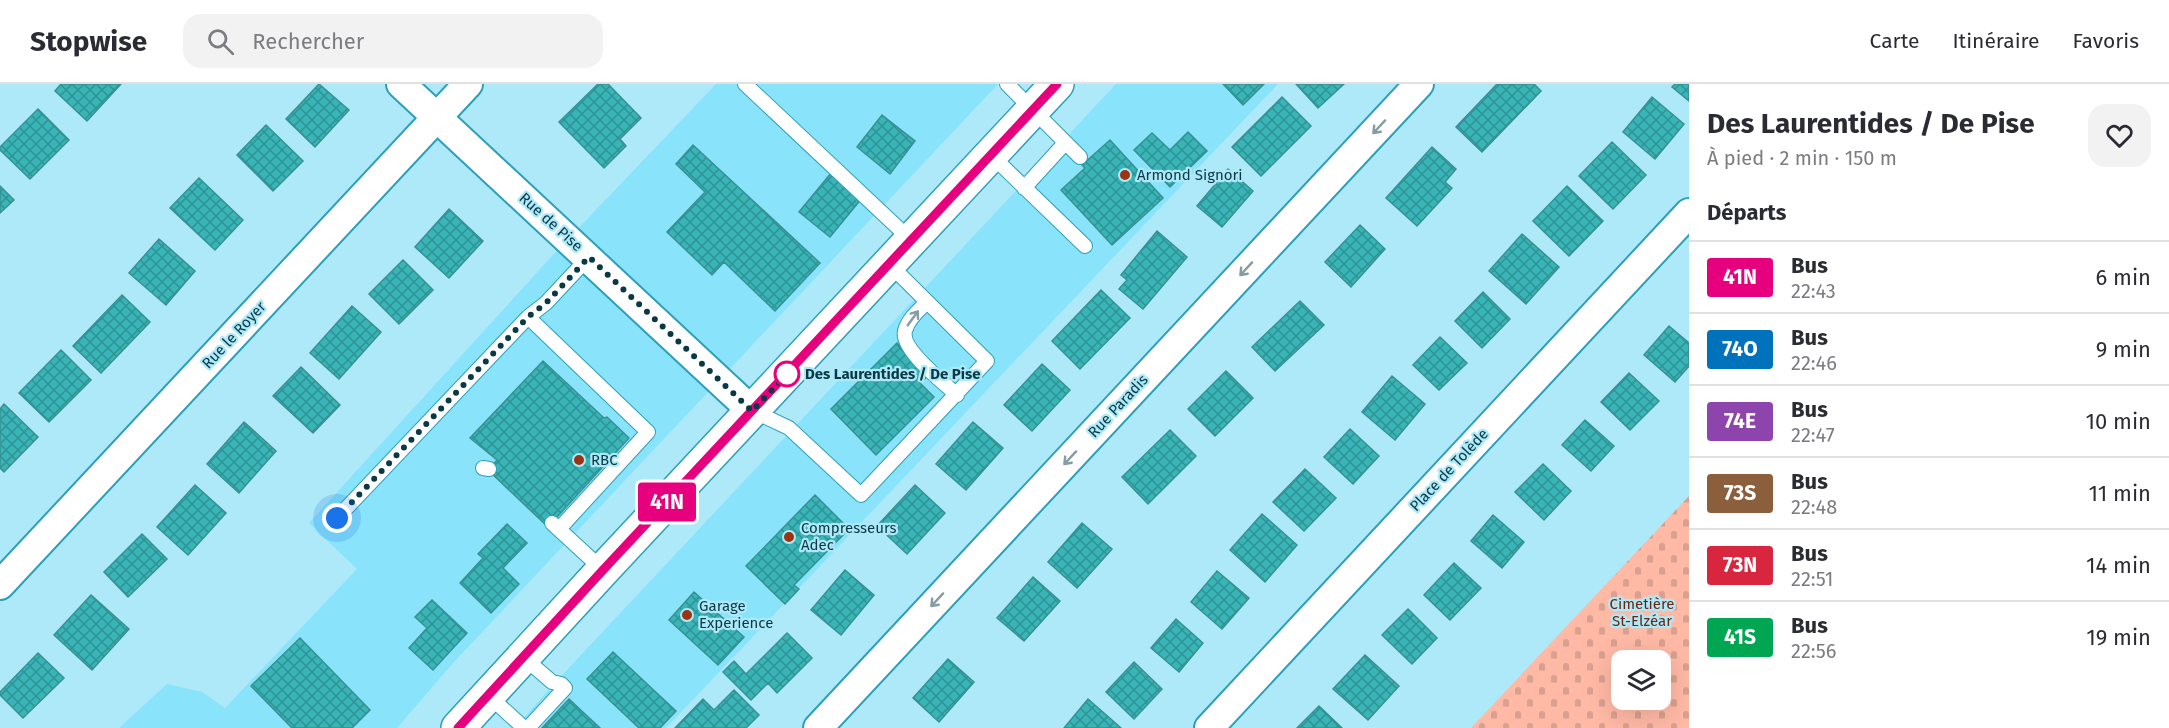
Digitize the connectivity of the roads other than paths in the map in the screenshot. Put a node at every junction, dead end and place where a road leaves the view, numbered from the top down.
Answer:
1 (401, 84) edge
2 (468, 84) edge
3 (745, 84) edge
4 (1007, 84) edge
5 (1058, 84) edge
6 (1419, 84) edge
7 (1033, 110) junction
8 (437, 117) junction
9 (1065, 143) junction
10 (991, 155) junction
11 (1080, 157) dead end
12 (1024, 188) junction
13 (1689, 213) edge
14 (912, 241) junction
15 (1085, 246) dead end
16 (589, 257) junction
17 (889, 264) junction
18 (927, 302) junction
19 (528, 317) junction
20 (957, 395) junction
21 (752, 411) junction
22 (337, 518) dead end
23 (603, 570) junction
24 (0, 585) edge
25 (523, 657) junction
26 (488, 695) junction
27 (458, 728) edge
28 (526, 728) edge
29 (818, 728) edge
30 (1209, 728) edge

1 - 8 street, Rue de Pise
2 - 8 street, Rue le Royer
3 - 14 lane
4 - 7 lane
5 - 7 main road
6 -> 29 street, Rue Paradis
7 - 9 lane
7 - 10 main road
8 - 16 street, Rue de Pise
8 - 24 street, Rue le Royer
9 - 11 lane
9 - 12 lane
10 - 12 lane
10 - 14 main road
12 - 15 lane
13 - 30 street, Place de Tolède
14 - 17 main road
16 - 19 lane
16 - 21 street, Rue de Pise
17 - 18 lane
17 - 21 main road
20 -> 18 lane
18 - 20 lane
19 - 22 lane
19 - 23 lane
20 - 21 lane
21 - 23 main road
23 - 25 main road
25 - 26 main road
25 - 28 lane
26 - 27 main road
26 - 28 lane

